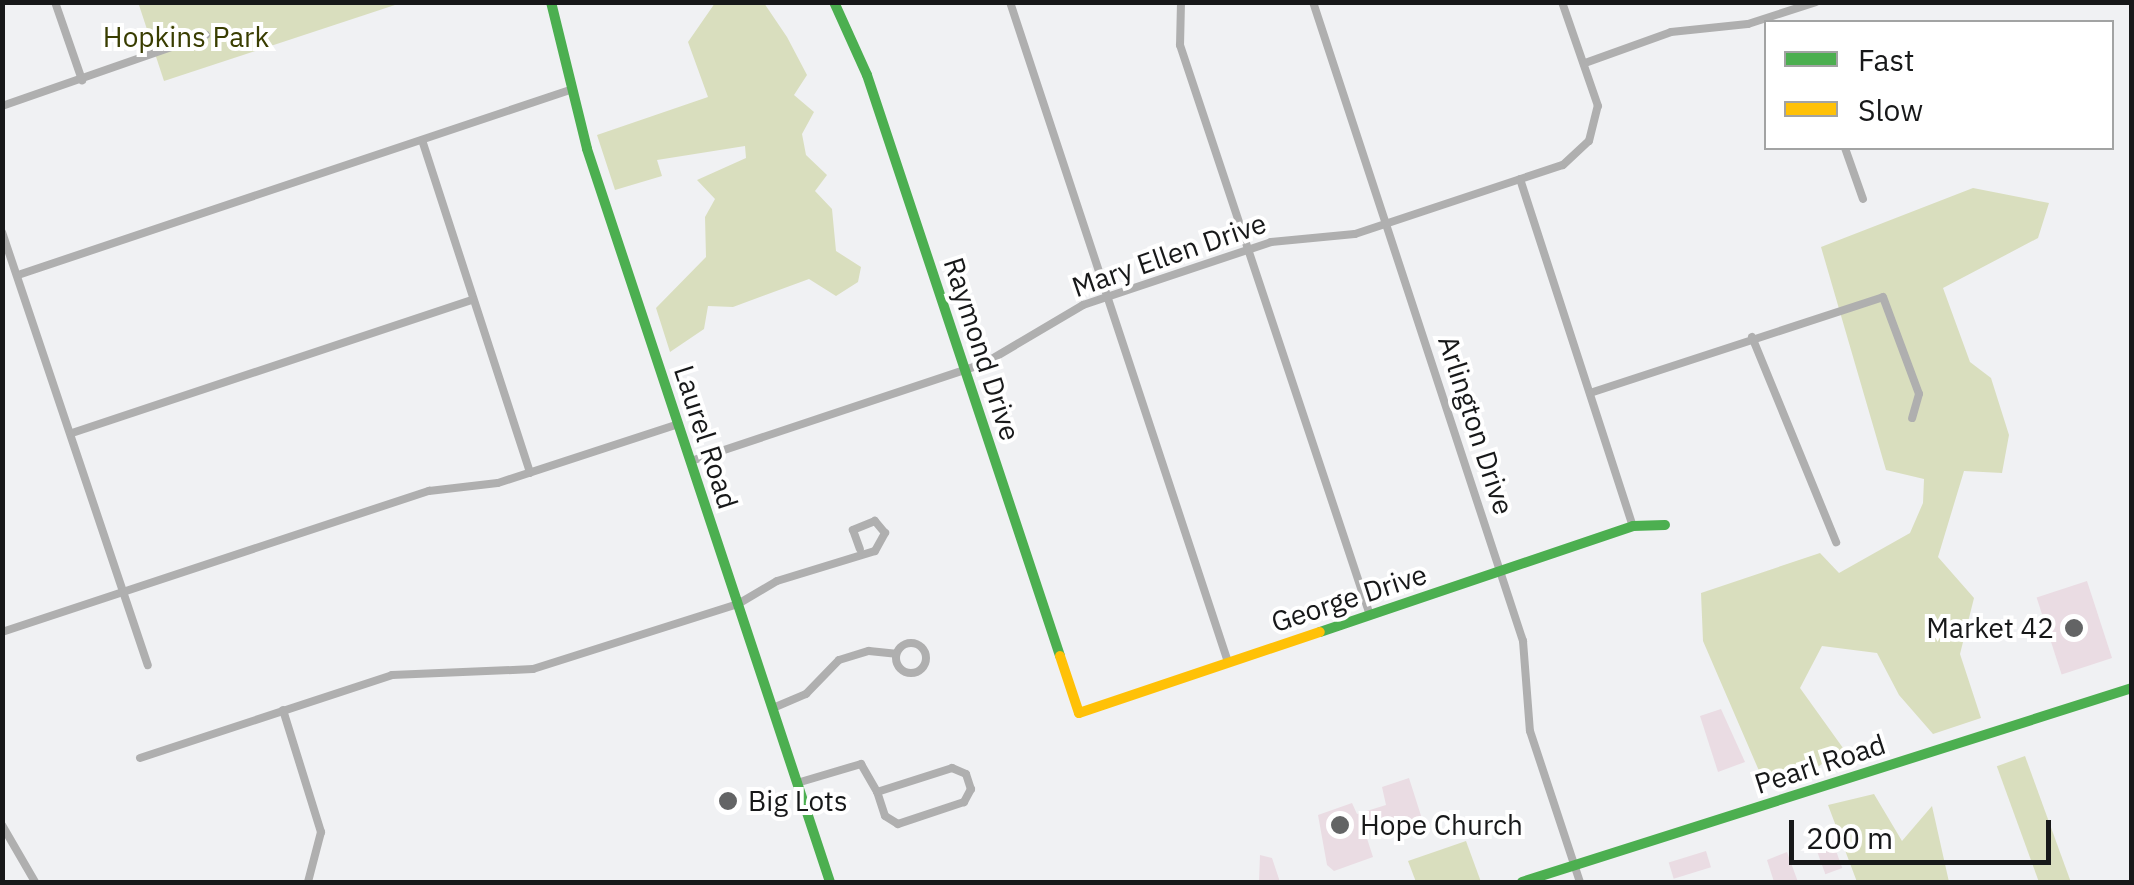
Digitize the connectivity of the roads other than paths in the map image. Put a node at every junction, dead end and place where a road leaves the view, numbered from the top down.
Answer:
1 (55, 2) edge
2 (550, 2) edge
3 (1010, 2) edge
4 (1181, 2) edge
5 (1313, 2) edge
6 (1816, 2) edge
7 (836, 3) edge
8 (1564, 6) edge
9 (1798, 8) junction
10 (1802, 20) edge
11 (206, 35) dead end
12 (1585, 63) junction
13 (82, 80) junction
14 (570, 90) junction
15 (2, 106) edge
16 (422, 140) junction
17 (1847, 150) edge
18 (1520, 179) junction
19 (1863, 199) dead end
20 (1386, 224) junction
21 (2, 232) edge
22 (1248, 250) junction
23 (20, 274) junction
24 (1108, 297) junction
25 (472, 300) junction
26 (1752, 337) junction
27 (965, 368) junction
28 (1590, 393) junction
29 (1912, 418) dead end
30 (678, 424) junction
31 (72, 433) junction
32 (691, 460) junction
33 (530, 473) junction
34 (1665, 525) dead end
35 (1634, 526) junction
36 (1836, 542) dead end
37 (860, 550) junction
38 (1500, 571) junction
39 (124, 592) junction
40 (738, 604) junction
41 (1370, 615) junction
42 (2, 632) edge
43 (896, 654) junction
44 (1228, 662) junction
45 (148, 666) dead end
46 (2132, 688) edge
47 (773, 708) junction
48 (282, 710) junction
49 (1080, 713) joint
50 (140, 758) dead end
51 (798, 783) junction
52 (876, 792) junction
53 (2, 824) edge
54 (1575, 866) junction
55 (35, 882) edge
56 (308, 882) edge
57 (830, 882) edge
58 (1522, 882) edge
59 (1580, 882) edge

1 - 13 street
2 - 14 street, Laurel Road
3 - 24 street
4 - 22 street
5 - 20 street, Arlington Drive
6 - 9 street
7 - 27 street, Raymond Drive
8 - 12 street, Mary Ellen Drive
9 - 10 street
9 - 12 street
11 - 13 street
12 - 18 street, Mary Ellen Drive
13 - 15 street
14 - 16 street
14 - 30 street, Laurel Road
16 - 23 street
16 - 25 street
17 - 19 street
18 - 20 street, Mary Ellen Drive
18 - 28 street
20 - 22 street, Mary Ellen Drive
20 - 38 street, Arlington Drive
21 - 23 street
22 - 24 street, Mary Ellen Drive
22 - 41 street
23 - 31 street
24 - 27 street, Mary Ellen Drive
24 - 44 street
25 - 31 street
25 - 33 street
26 - 28 street
26 - 29 street
26 - 36 street
27 - 32 street, Mary Ellen Drive
27 - 49 street, Raymond Drive
28 - 35 street
30 - 32 street, Laurel Road
30 - 33 street
31 - 39 street
32 - 40 street, Laurel Road
33 - 39 street
34 - 35 street, George Drive
35 - 38 street, George Drive
37 - 37 street
37 - 40 street
38 - 41 street, George Drive
38 - 54 street, Arlington Drive
39 - 42 street
39 - 45 street
40 - 47 street, Laurel Road
40 - 48 street
41 - 44 street, George Drive
43 - 43 street
43 - 47 street
44 - 49 street, George Drive
46 - 54 street, Pearl Road
47 - 51 street, Laurel Road
48 - 50 street
48 - 56 street
51 - 52 street
51 - 57 street, Laurel Road
52 - 52 street
53 - 55 street
54 - 58 street, Pearl Road
54 - 59 street, Arlington Drive

